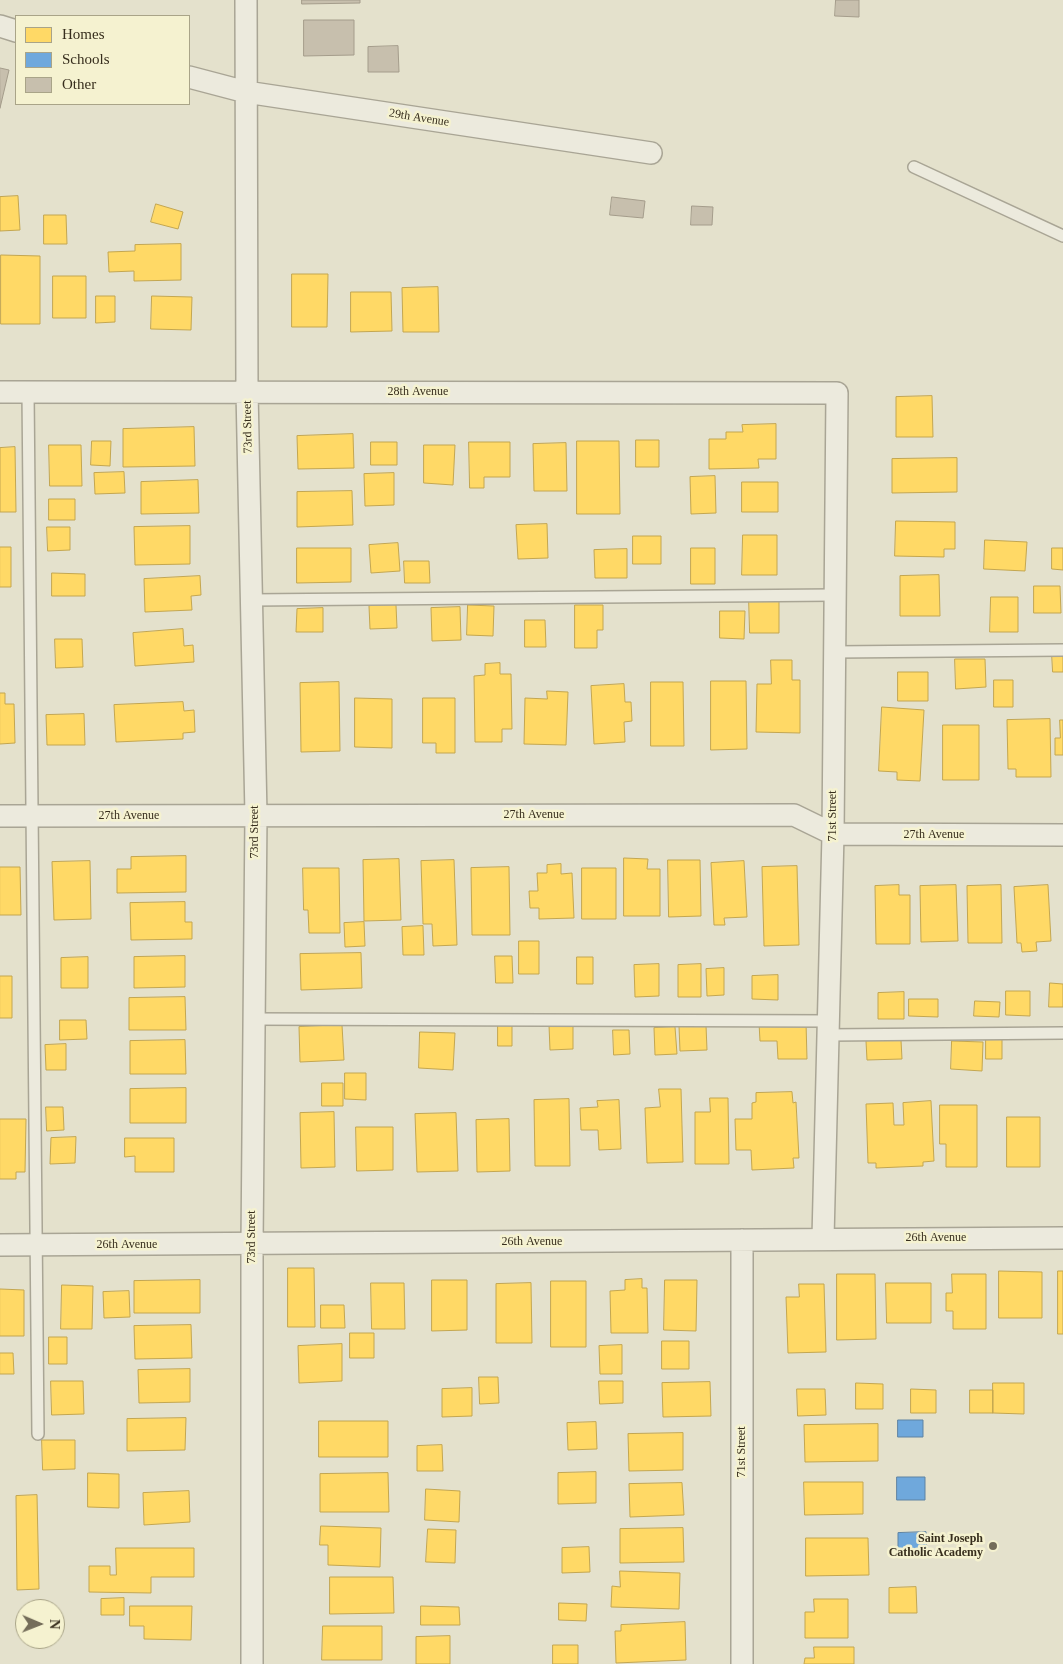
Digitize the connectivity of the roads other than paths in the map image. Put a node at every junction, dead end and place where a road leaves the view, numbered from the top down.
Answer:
1 (246, 0) edge
2 (0, 26) edge
3 (15, 31) edge
4 (190, 77) edge
5 (246, 92) junction
6 (651, 154) dead end
7 (914, 167) dead end
8 (1063, 236) edge
9 (247, 391) junction
10 (0, 392) edge
11 (28, 392) junction
12 (837, 393) joint
13 (834, 595) junction
14 (251, 600) junction
15 (1063, 650) edge
16 (834, 652) junction
17 (256, 815) junction
18 (0, 816) edge
19 (33, 816) junction
20 (833, 834) junction
21 (1063, 836) edge
22 (254, 1019) junction
23 (830, 1028) junction
24 (1063, 1033) edge
25 (823, 1238) junction
26 (1063, 1238) edge
27 (742, 1240) junction
28 (252, 1244) junction
29 (0, 1245) edge
30 (37, 1245) junction
31 (38, 1434) dead end
32 (252, 1664) edge
33 (742, 1664) edge

1 - 5 street, 73rd Street
2 - 3 street
4 - 5 street, 29th Avenue
5 - 6 street, 29th Avenue
5 - 9 street, 73rd Street
7 - 8 lane
9 - 11 street, 28th Avenue
9 - 12 street, 28th Avenue
9 - 14 street, 73rd Street
10 - 11 street, 28th Avenue
11 - 19 lane
12 - 13 street, 71st Street
13 - 14 lane
13 - 16 street, 71st Street
14 - 17 street, 73rd Street
15 - 16 lane
16 - 20 street, 71st Street
17 - 19 street, 27th Avenue
17 - 20 street, 27th Avenue
17 - 22 street, 73rd Street
18 - 19 street, 27th Avenue
19 - 30 lane
20 - 21 street, 27th Avenue
20 - 23 street, 71st Street
22 - 23 lane
22 - 28 street, 73rd Street
23 - 24 lane
23 - 25 street, 71st Street
25 - 26 street, 26th Avenue
25 - 27 street, 26th Avenue
27 - 28 street, 26th Avenue
27 - 33 street, 71st Street
28 - 30 street, 26th Avenue
28 - 32 street, 73rd Street
29 - 30 street, 26th Avenue
30 - 31 lane

